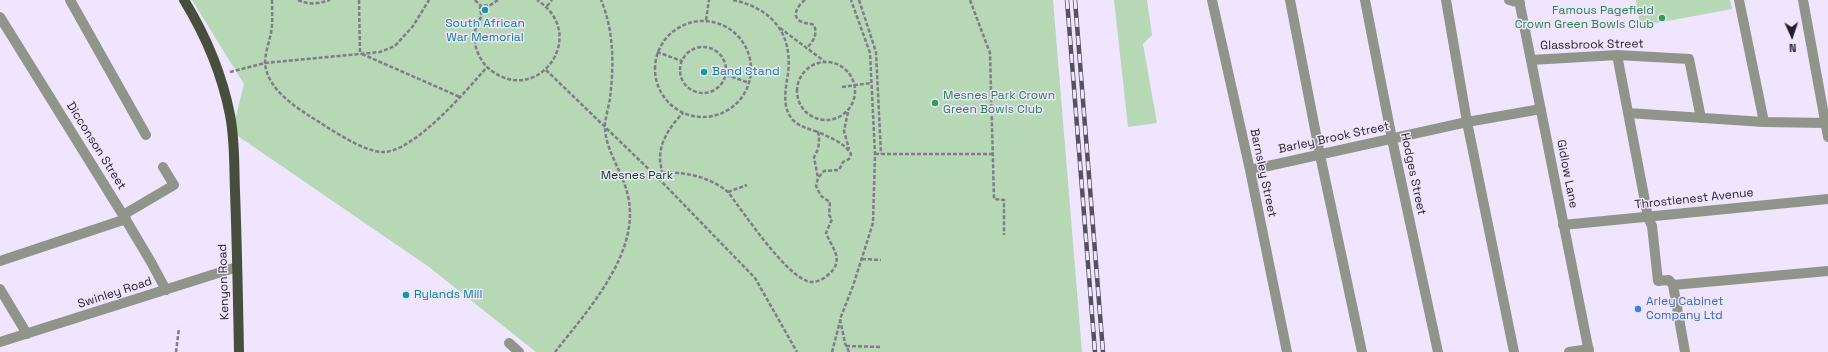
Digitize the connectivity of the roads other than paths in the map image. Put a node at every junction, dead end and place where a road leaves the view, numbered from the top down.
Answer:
1 (70, 0) edge
2 (184, 0) edge
3 (1212, 0) edge
4 (1290, 0) edge
5 (1365, 0) edge
6 (1446, 0) edge
7 (1509, 0) edge
8 (1739, 0) edge
9 (1803, 0) edge
10 (1519, 2) edge
11 (0, 17) edge
12 (1617, 55) junction
13 (1531, 60) junction
14 (1541, 109) junction
15 (1628, 113) junction
16 (1701, 118) junction
17 (1467, 122) junction
18 (1764, 122) junction
19 (1827, 123) edge
20 (146, 135) dead end
21 (1828, 137) edge
22 (1392, 139) junction
23 (1320, 155) junction
24 (163, 167) dead end
25 (1250, 170) junction
26 (1828, 199) edge
27 (124, 217) junction
28 (1648, 217) junction
29 (1563, 225) junction
30 (0, 261) edge
31 (237, 267) junction
32 (1828, 271) edge
33 (1673, 284) junction
34 (0, 289) edge
35 (166, 290) junction
36 (27, 334) junction
37 (0, 342) edge
38 (508, 344) dead end
39 (1589, 350) edge
40 (239, 352) edge
41 (519, 352) edge
42 (1287, 352) edge
43 (1362, 352) edge
44 (1438, 352) edge
45 (1514, 352) edge
46 (1569, 352) edge
47 (1685, 352) edge

1 - 20 street
2 - 31 main road, Kenyon Road
3 - 25 street, Barnsley Street
4 - 23 street
5 - 22 street, Hodges Street
6 - 17 street
7 - 10 street
8 - 18 street
9 - 19 street
10 - 13 street, Gidlow Lane
11 - 27 street, Dicconson Street
12 - 13 street, Glassbrook Street
12 - 15 street
12 - 16 street, Glassbrook Street
13 - 14 street, Gidlow Lane
14 - 17 street, Barley Brook Street
14 - 29 street, Gidlow Lane
15 - 16 street
15 - 28 street
16 - 18 street
17 - 22 street, Barley Brook Street
17 - 45 street
18 - 19 street
19 - 21 street
22 - 23 street, Barley Brook Street
22 - 44 street, Hodges Street
23 - 25 street, Barley Brook Street
23 - 43 street
24 - 27 street
25 - 42 street, Barnsley Street
26 - 28 street, Throstlenest Avenue
27 - 30 street
27 - 35 street, Dicconson Street
28 - 29 street, Throstlenest Avenue
28 - 33 street
29 - 39 street, Gidlow Lane
31 - 35 street, Swinley Road
31 - 40 main road, Kenyon Road
32 - 33 street
33 - 47 street
34 - 36 street
35 - 36 street, Swinley Road
36 - 37 street, Swinley Road
38 - 41 street
39 - 46 street

